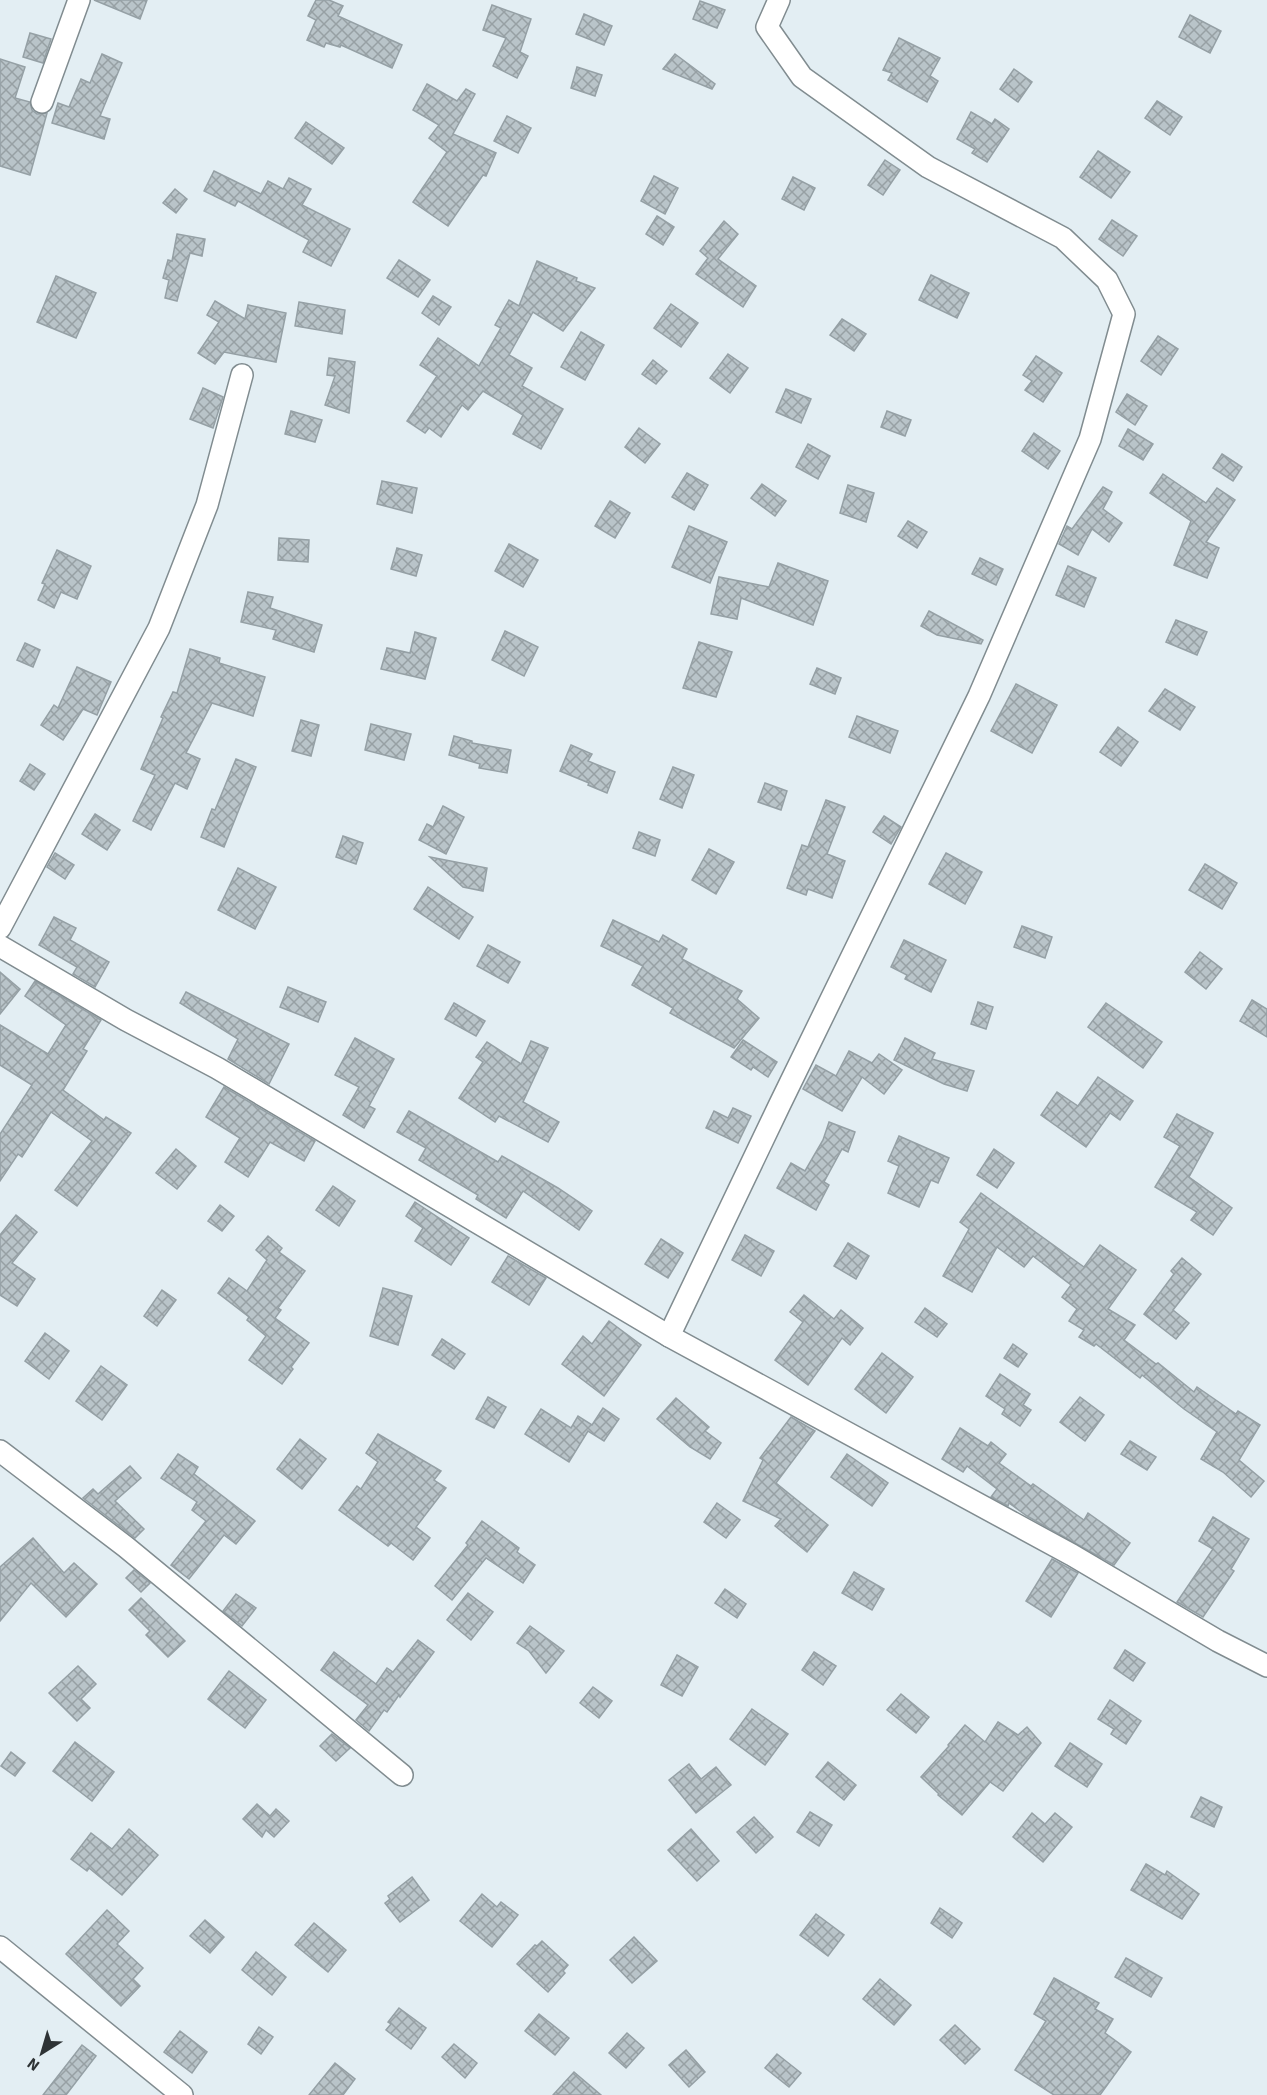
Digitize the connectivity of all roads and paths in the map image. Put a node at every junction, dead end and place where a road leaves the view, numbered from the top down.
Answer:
1 (79, 0) edge
2 (779, 0) edge
3 (42, 102) dead end
4 (242, 375) dead end
5 (0, 928) edge
6 (0, 946) edge
7 (669, 1336) junction
8 (0, 1451) edge
9 (1267, 1666) edge
10 (402, 1774) dead end
11 (0, 1947) edge
12 (182, 2095) edge

1 - 3 street
2 - 7 street
4 - 5 street
6 - 7 street
7 - 9 street
8 - 10 street
11 - 12 street

